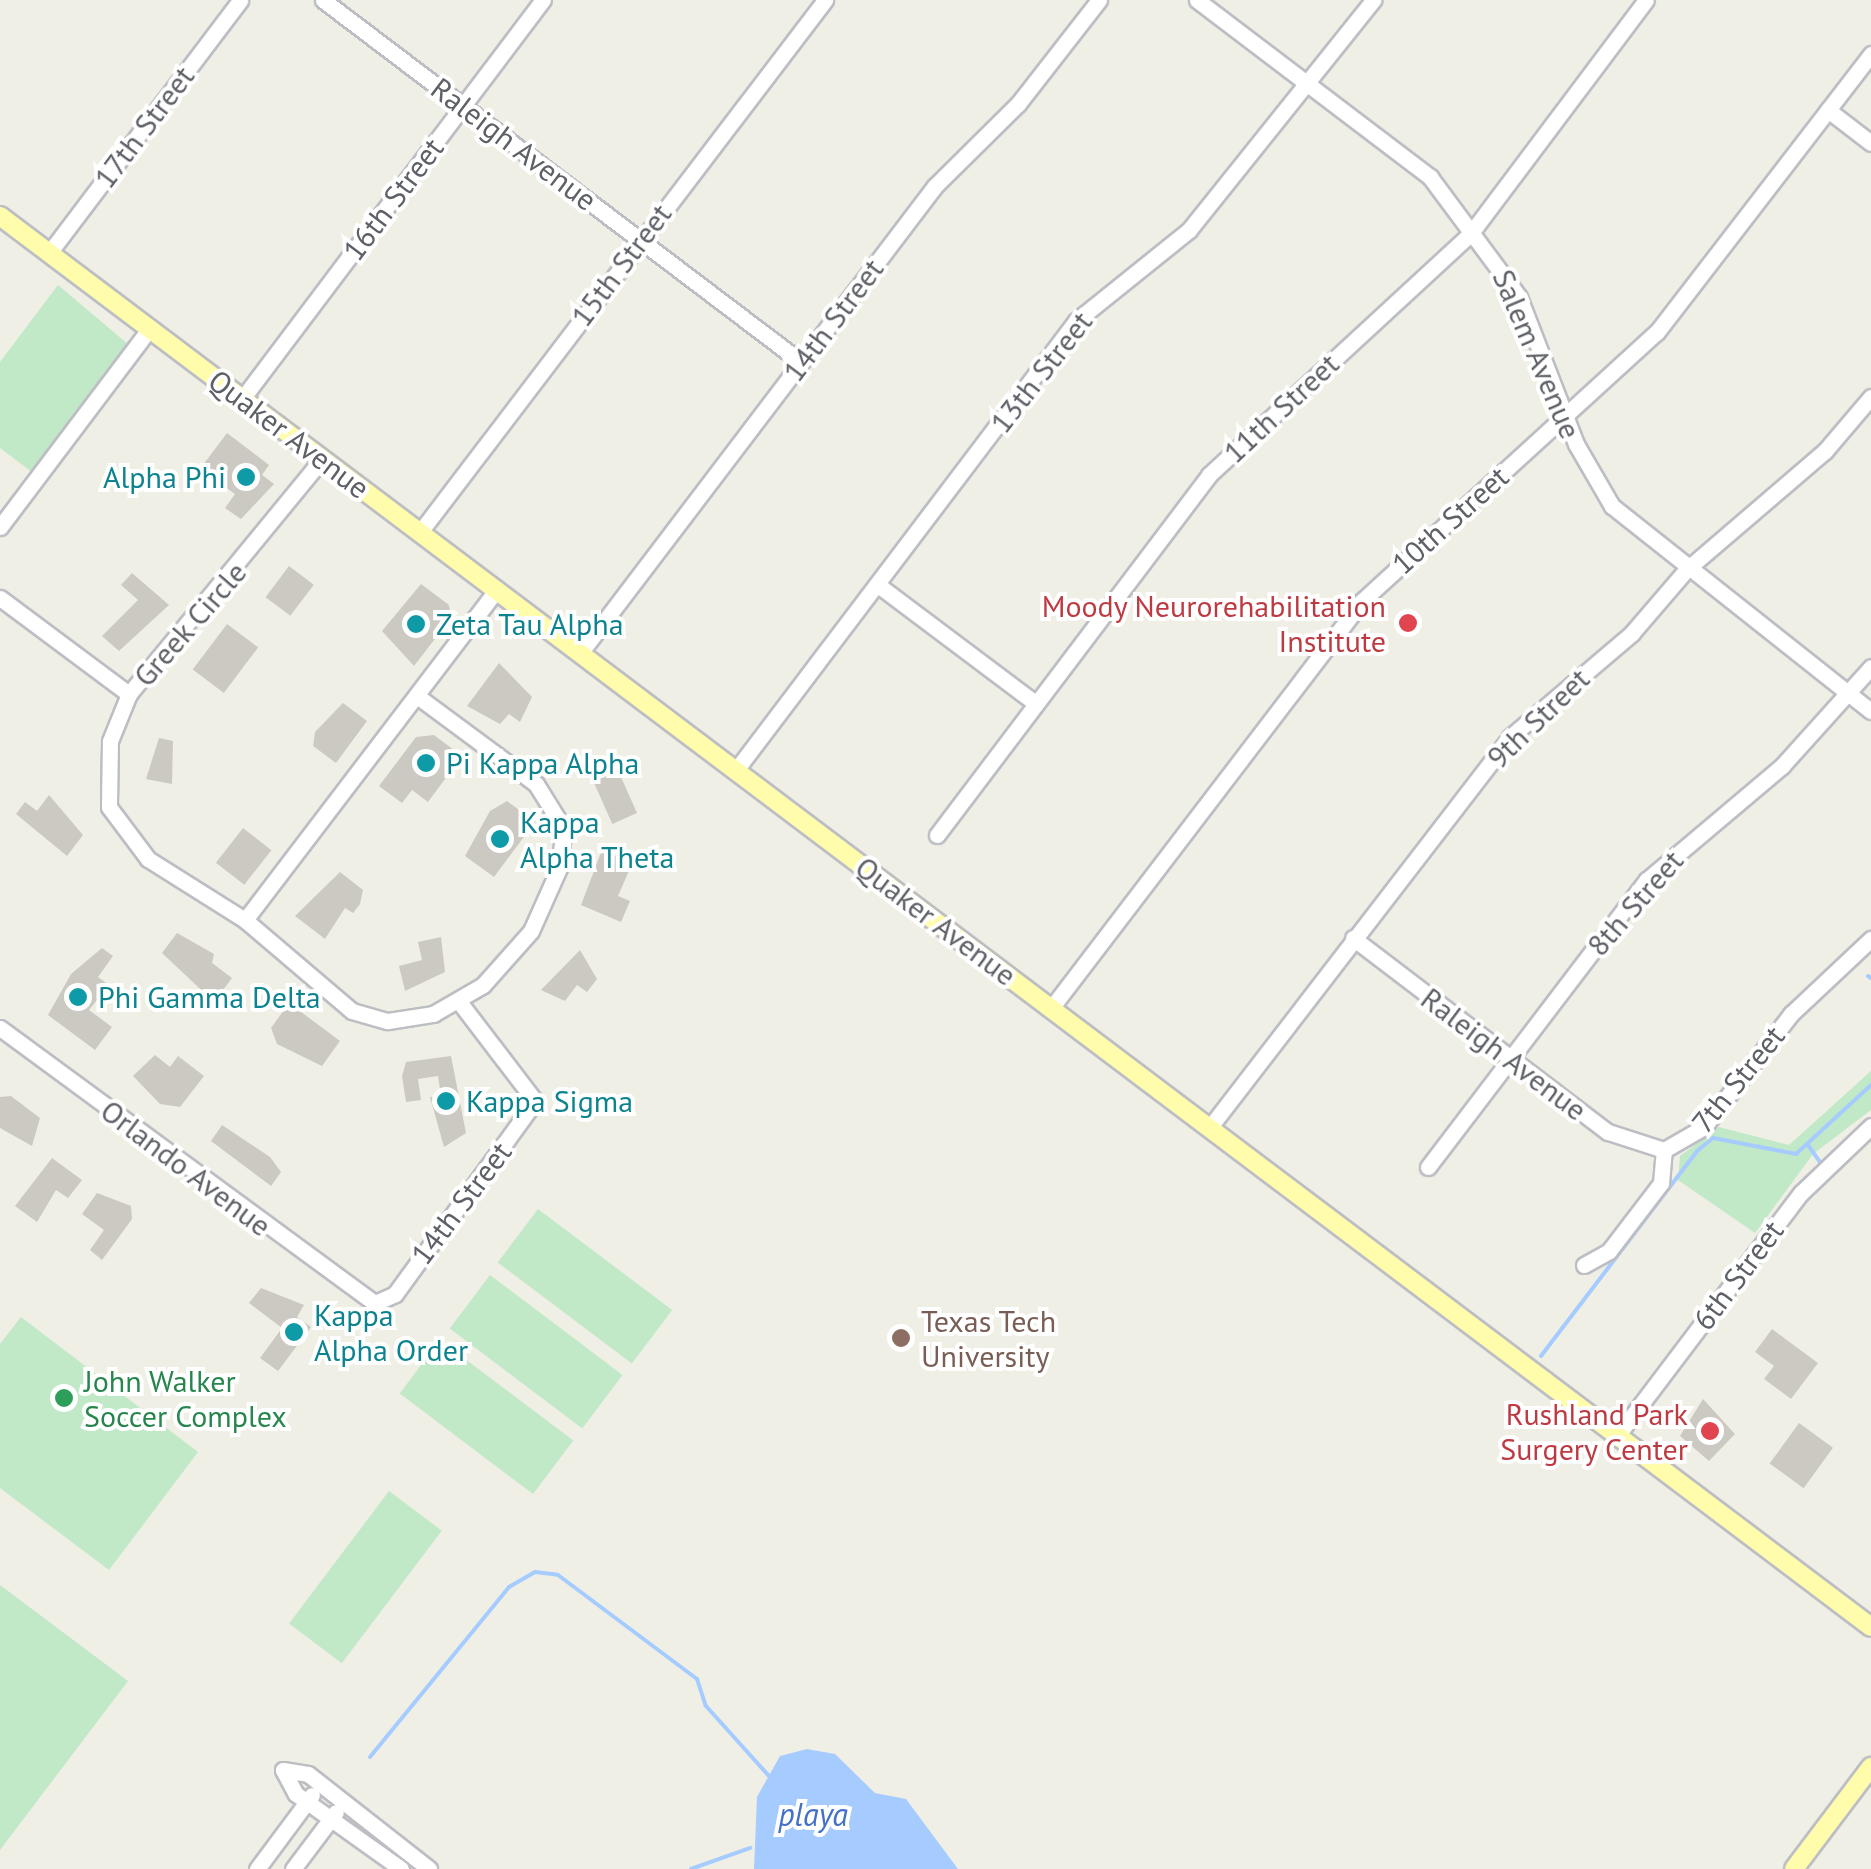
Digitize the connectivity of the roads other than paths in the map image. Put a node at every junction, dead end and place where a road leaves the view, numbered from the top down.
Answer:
1 (240, 0) edge
2 (323, 0) edge
3 (544, 0) edge
4 (825, 0) edge
5 (1099, 0) edge
6 (1197, 0) edge
7 (1373, 0) edge
8 (1646, 0) edge
9 (1871, 54) edge
10 (1307, 84) junction
11 (464, 106) junction
12 (1828, 110) junction
13 (1871, 143) edge
14 (0, 216) edge
15 (1474, 228) junction
16 (640, 240) junction
17 (49, 253) junction
18 (150, 329) junction
19 (801, 362) junction
20 (1871, 397) edge
21 (242, 399) junction
22 (1565, 416) junction
23 (322, 459) junction
24 (0, 526) edge
25 (420, 532) junction
26 (1686, 570) junction
27 (878, 585) junction
28 (497, 589) junction
29 (0, 598) edge
30 (580, 652) junction
31 (1871, 666) edge
32 (1848, 693) junction
33 (129, 694) junction
34 (417, 696) junction
35 (1035, 704) junction
36 (1871, 711) edge
37 (736, 770) junction
38 (937, 836) dead end
39 (244, 920) junction
40 (1353, 938) junction
41 (1871, 938) edge
42 (460, 1003) junction
43 (1052, 1008) junction
44 (0, 1028) edge
45 (1509, 1058) junction
46 (1871, 1126) edge
47 (1210, 1127) junction
48 (1664, 1150) junction
49 (1428, 1167) dead end
50 (1584, 1265) dead end
51 (375, 1303) joint
52 (1617, 1436) junction
53 (1871, 1627) edge
54 (1871, 1766) edge
55 (320, 1784) junction
56 (306, 1802) junction
57 (343, 1802) junction
58 (330, 1820) junction
59 (257, 1869) edge
60 (293, 1869) edge
61 (401, 1869) edge
62 (429, 1869) edge
63 (1794, 1869) edge

1 - 17 street, 17th Street
2 - 11 street, Raleigh Avenue
3 - 11 street, 16th Street
4 - 16 street, 15th Street
5 - 19 street, 14th Street
6 - 10 street, Salem Avenue
7 - 10 street, 13th Street
8 - 15 street, 11th Street
9 - 12 street, 10th Street
10 - 15 street, Salem Avenue
10 - 27 street, 13th Street
11 - 16 street, Raleigh Avenue
11 - 21 street, 16th Street
12 - 13 street
12 - 22 street, 10th Street
14 - 17 main road, Quaker Avenue
15 - 22 street, Salem Avenue
15 - 35 street, 11th Street
16 - 19 street, Raleigh Avenue
16 - 25 street, 15th Street
17 - 18 main road, Quaker Avenue
18 - 21 main road, Quaker Avenue
18 - 24 street
19 - 30 street, 14th Street
20 - 26 street, 9th Street
21 - 23 main road, Quaker Avenue
22 - 26 street, Salem Avenue
22 - 43 street, 10th Street
23 - 25 main road, Quaker Avenue
23 - 33 street, Greek Circle
25 - 28 main road, Quaker Avenue
26 - 32 street, Salem Avenue
26 - 40 street, 9th Street
27 - 35 street
27 - 37 street, 13th Street
28 - 30 main road, Quaker Avenue
28 - 34 street
29 - 33 street
30 - 37 main road, Quaker Avenue
31 - 32 street, 8th Street
32 - 36 street, Salem Avenue
32 - 45 street, 8th Street
33 - 39 street, Greek Circle
34 - 39 street
34 - 42 street, Greek Circle
35 - 38 street, 11th Street
37 - 43 main road, Quaker Avenue
39 - 42 street, Greek Circle
40 - 45 street, Raleigh Avenue
40 - 47 street, 9th Street
41 - 48 street, 7th Street
42 - 51 street, 14th Street
43 - 47 main road, Quaker Avenue
44 - 51 street, Orlando Avenue
45 - 48 street, Raleigh Avenue
45 - 49 street, 8th Street
46 - 52 street, 6th Street
47 - 52 main road, Quaker Avenue
48 - 50 street, 7th Street
52 - 53 main road, Quaker Avenue
54 - 63 main road
55 - 56 street
55 - 56 street
55 - 57 street
56 - 58 street
56 - 59 street
57 - 58 street
57 - 62 street
58 - 60 street
58 - 61 street

